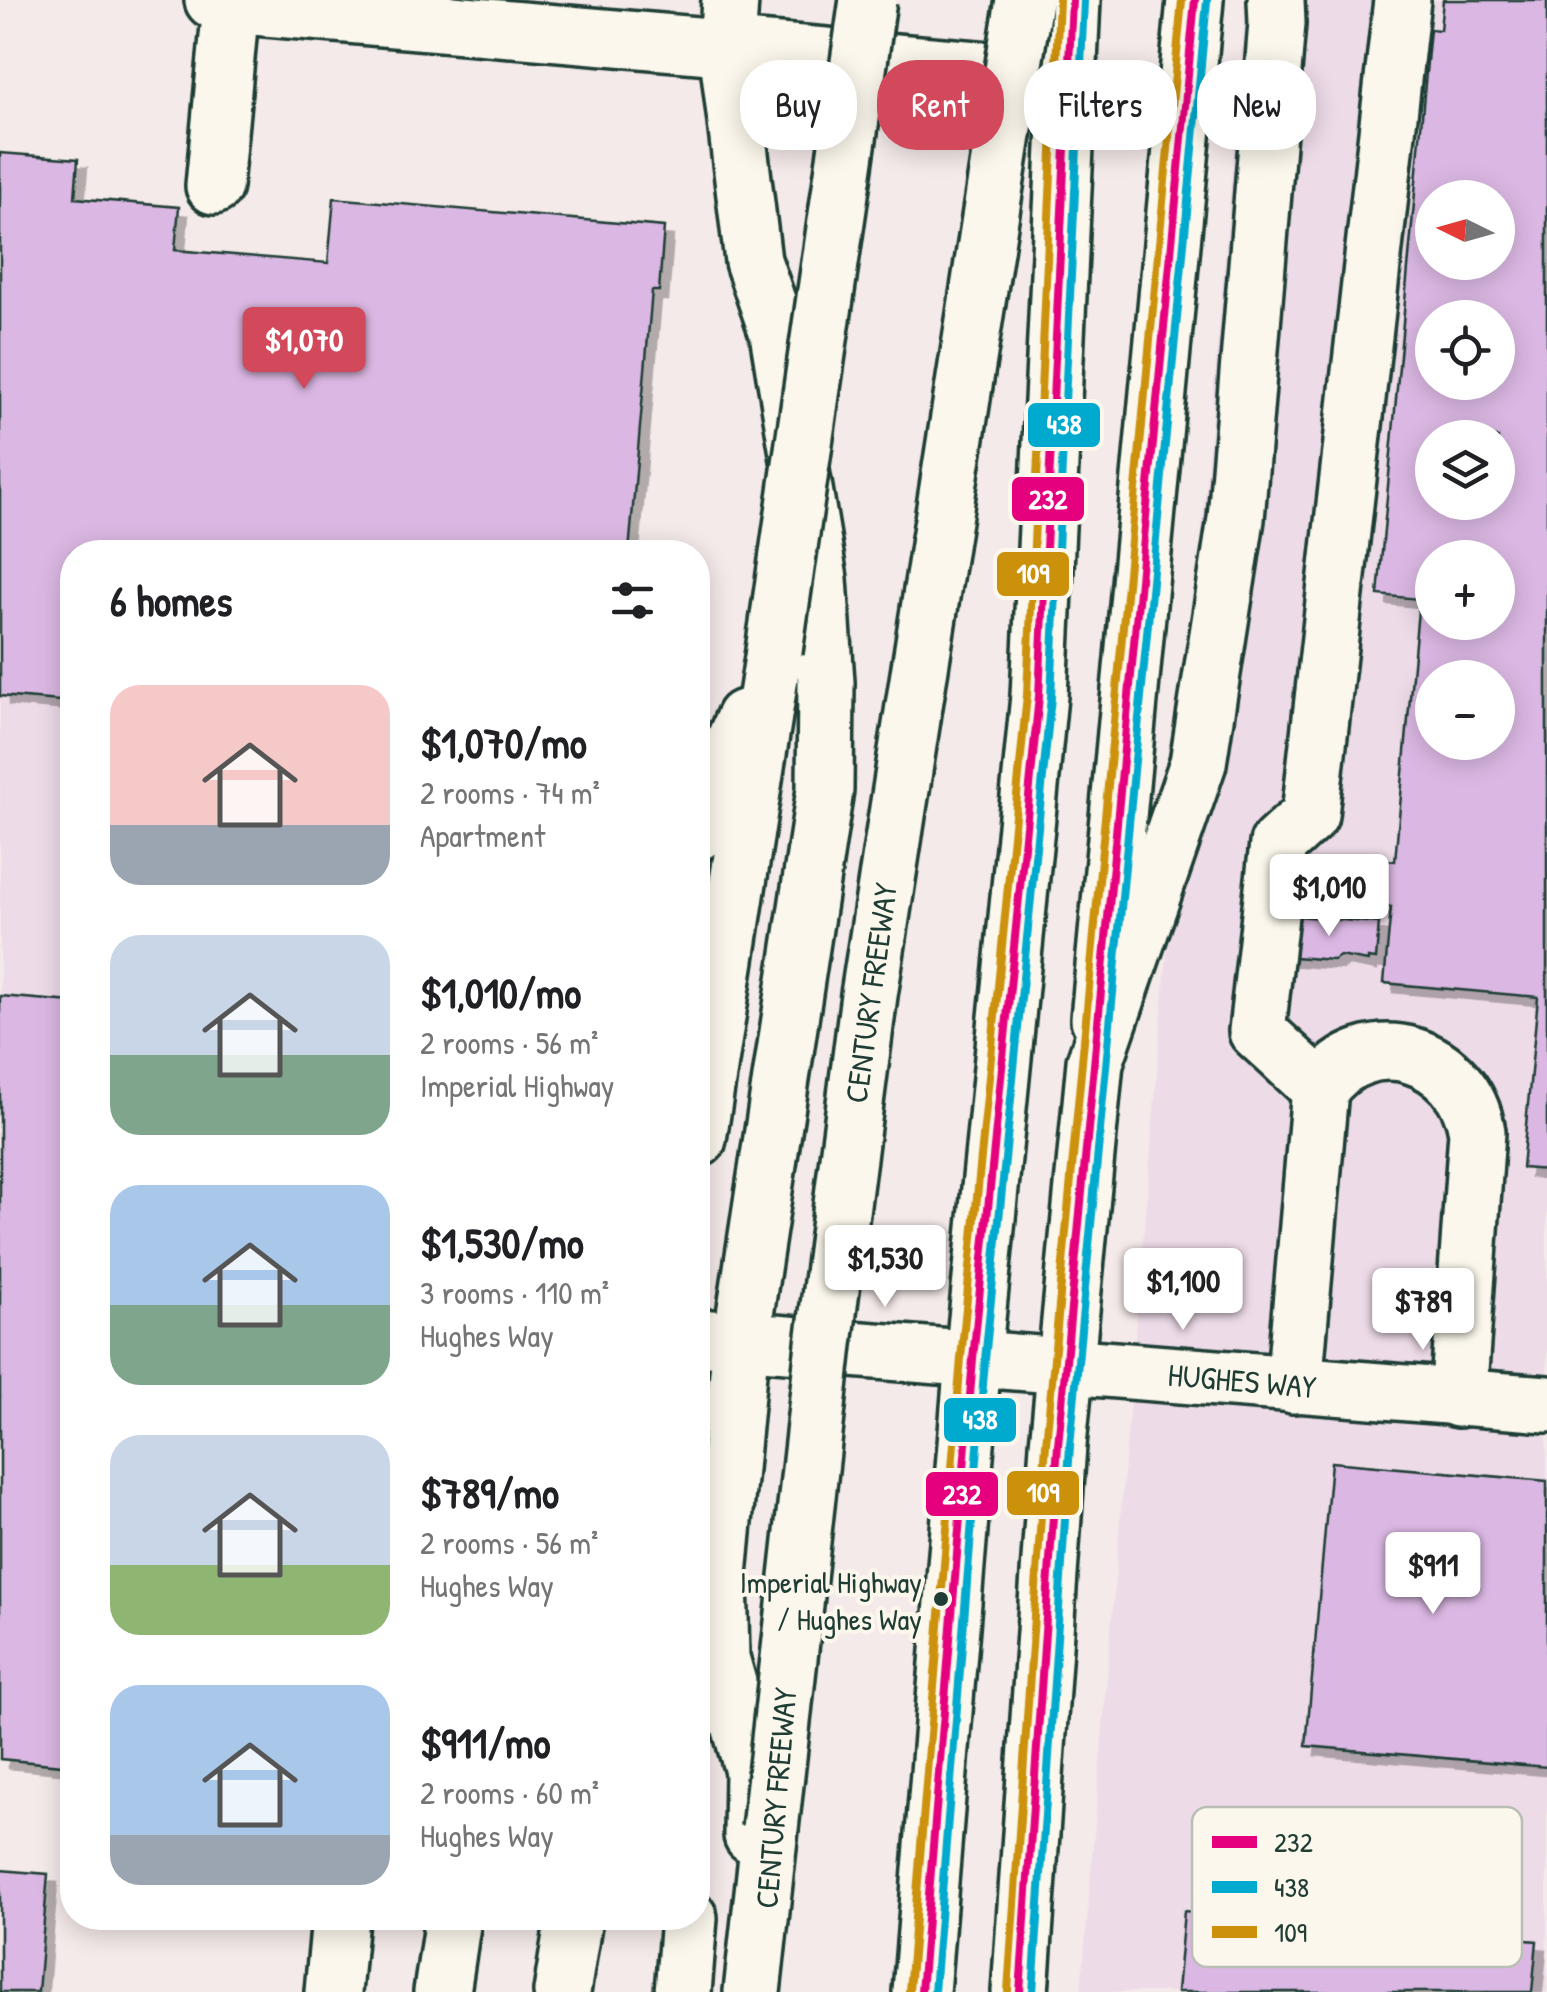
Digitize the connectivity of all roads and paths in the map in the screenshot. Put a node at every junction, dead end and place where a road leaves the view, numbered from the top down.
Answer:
1 (868, 0) edge
2 (1024, 0) edge
3 (1072, 0) edge
4 (1195, 0) edge
5 (1276, 0) edge
6 (1402, 0) edge
7 (222, 3) edge
8 (728, 24) edge
9 (1069, 60) edge
10 (1024, 70) edge
11 (1065, 150) edge
12 (214, 186) dead end
13 (774, 651) junction
14 (710, 798) edge
15 (1095, 1062) junction
16 (710, 1063) edge
17 (1320, 1089) junction
18 (719, 1339) edge
19 (973, 1359) junction
20 (1066, 1366) junction
21 (1294, 1385) junction
22 (1458, 1398) junction
23 (1547, 1404) edge
24 (770, 1829) junction
25 (339, 1930) edge
26 (451, 1930) edge
27 (572, 1930) edge
28 (585, 1930) edge
29 (688, 1930) edge
30 (334, 1992) edge
31 (442, 1992) edge
32 (562, 1992) edge
33 (579, 1992) edge
34 (684, 1992) edge
35 (734, 1992) edge
36 (752, 1992) edge
37 (762, 1992) edge
38 (774, 1992) edge
39 (921, 1992) edge
40 (1020, 1992) edge

1 - 13 main road, bridge
2 - 24 main road, CENTURY FREEWAY, bridge
3 - 9 main road
4 - 15 main road
5 - 15 main road
6 - 17 main road
7 - 8 main road
7 - 12 main road
8 - 10 main road
8 - 18 main road
11 - 19 main road
13 - 14 main road
13 - 16 main road
15 - 20 main road
17 - 21 main road
17 - 22 main road
18 - 19 main road, HUGHES WAY
18 - 35 main road
18 - 38 main road
19 - 20 main road, HUGHES WAY
19 - 39 main road
20 - 21 main road, HUGHES WAY
20 - 40 main road
21 - 22 main road, HUGHES WAY
22 - 23 main road, HUGHES WAY
24 - 36 main road
24 - 37 main road, CENTURY FREEWAY
25 - 30 main road
26 - 31 main road
27 - 32 main road
28 - 33 main road
29 - 34 main road

